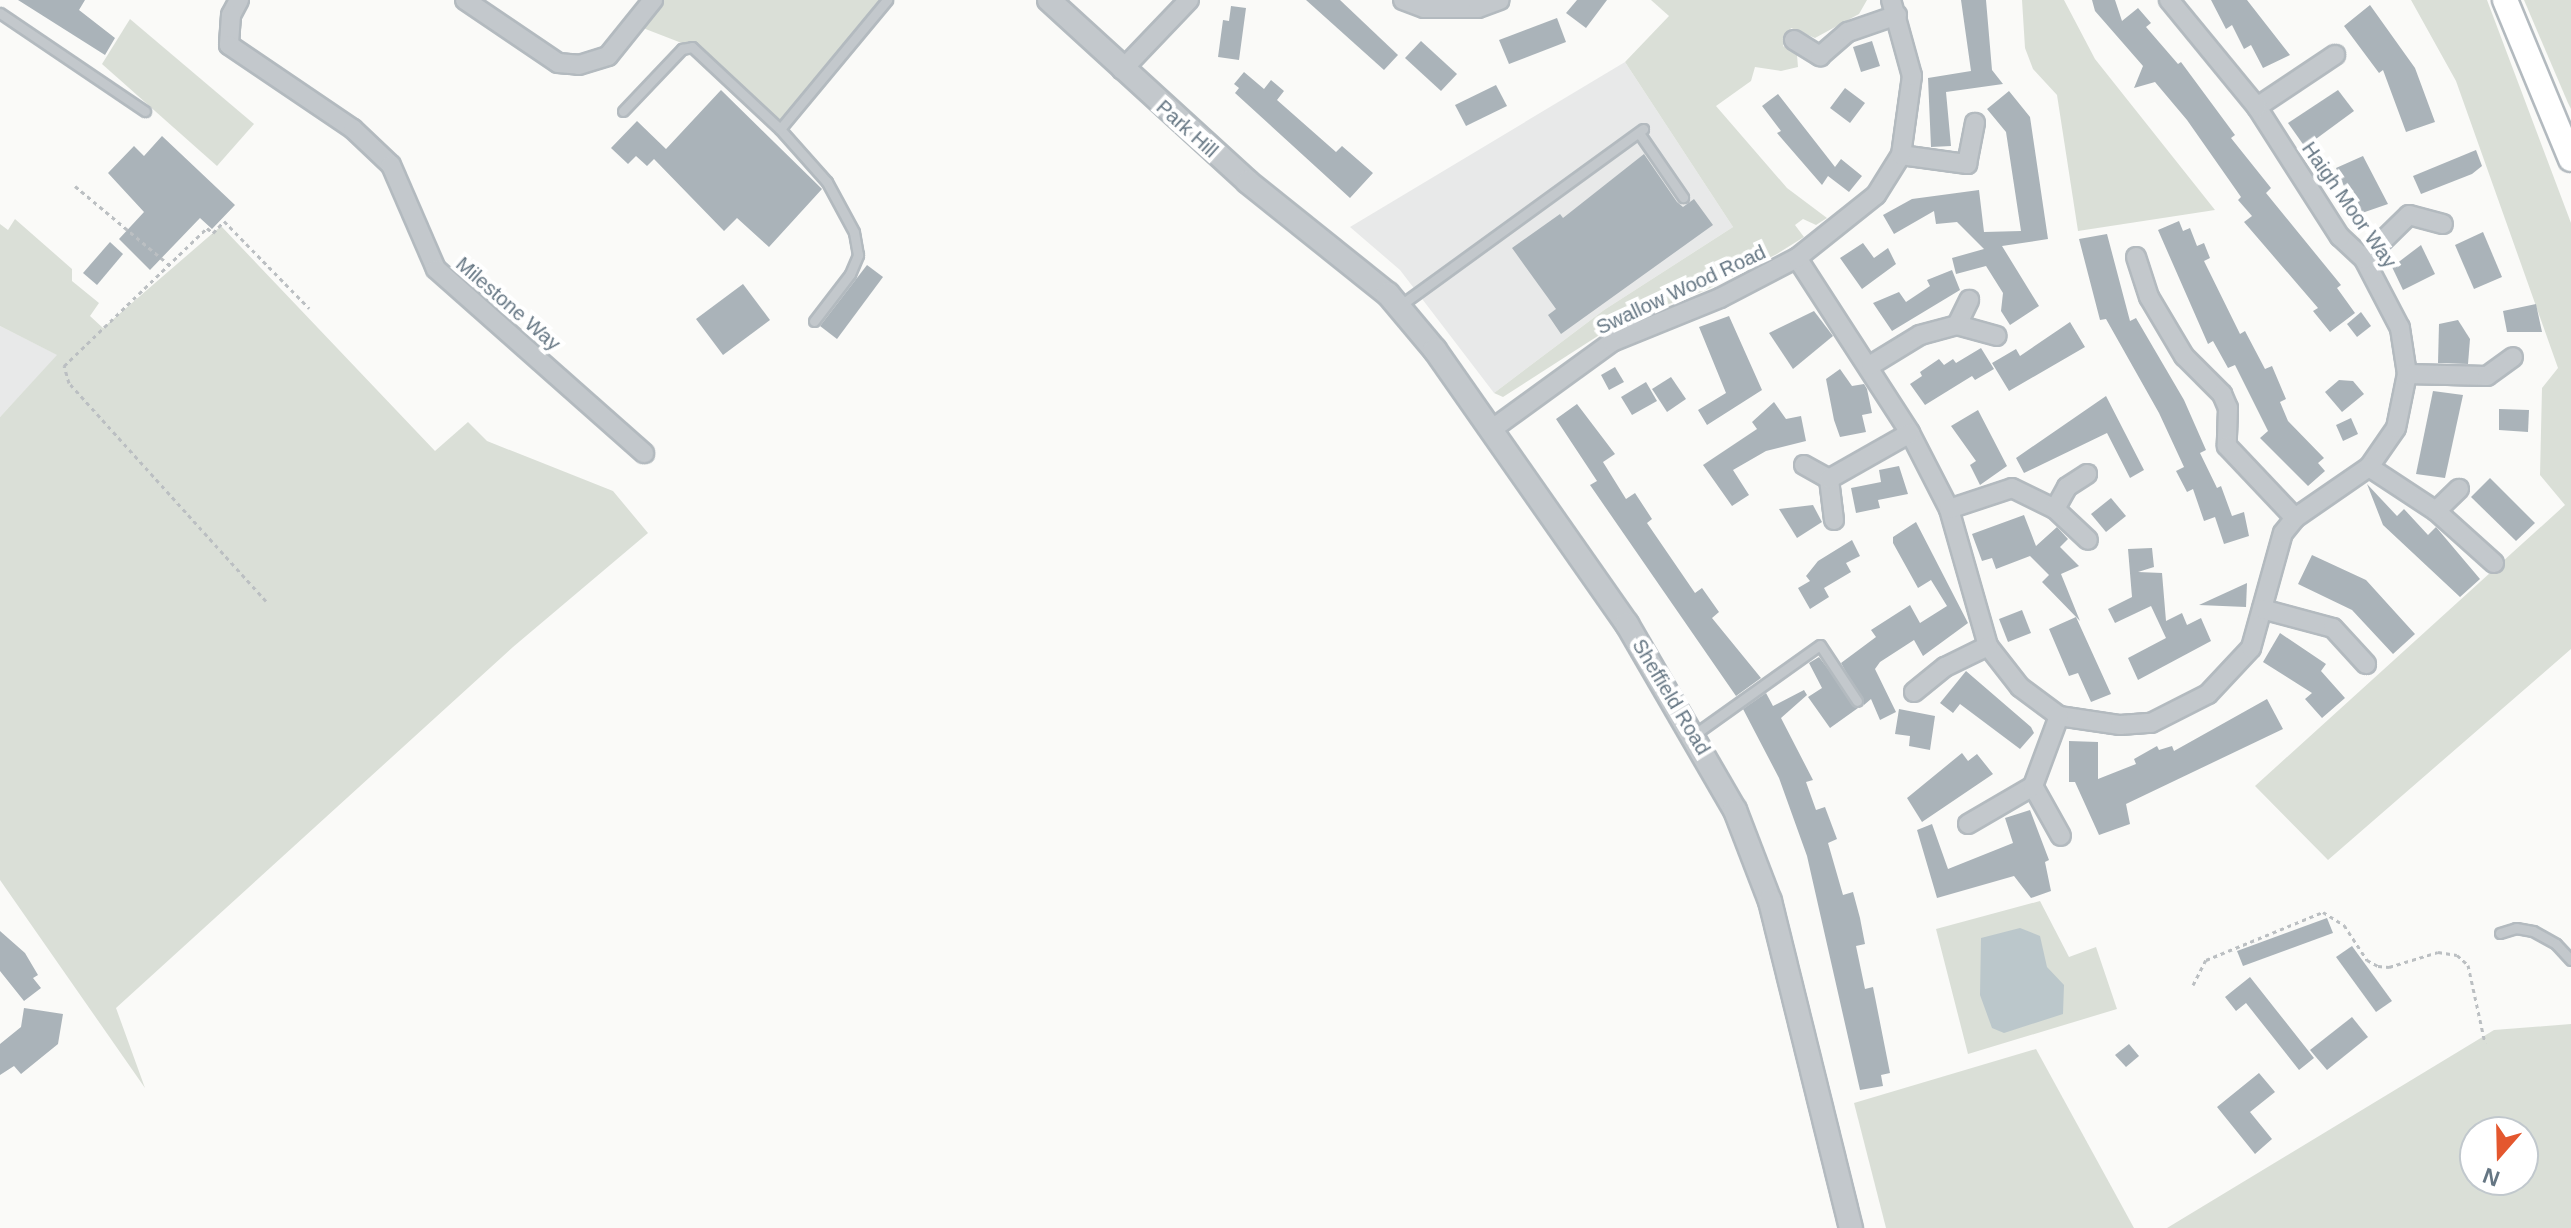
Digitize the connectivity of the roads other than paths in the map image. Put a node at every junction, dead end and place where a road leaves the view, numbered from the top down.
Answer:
1 (239, 0) edge
2 (465, 0) edge
3 (653, 0) edge
4 (887, 0) edge
5 (1049, 0) edge
6 (1189, 0) edge
7 (1403, 0) edge
8 (1500, 0) edge
9 (2169, 0) edge
10 (2505, 0) edge
11 (1894, 7) edge
12 (0, 13) edge
13 (1794, 40) dead end
14 (2335, 55) dead end
15 (1122, 70) junction
16 (2257, 107) junction
17 (145, 111) dead end
18 (623, 111) dead end
19 (1975, 123) dead end
20 (780, 129) junction
21 (1901, 155) junction
22 (2571, 159) edge
23 (1683, 197) dead end
24 (2443, 224) dead end
25 (1334, 248) joint
26 (2136, 257) dead end
27 (1797, 258) junction
28 (2364, 259) junction
29 (1969, 300) dead end
30 (1398, 307) junction
31 (814, 321) dead end
32 (1957, 325) junction
33 (1997, 336) dead end
34 (2513, 357) dead end
35 (1871, 365) junction
36 (2407, 374) junction
37 (1491, 430) junction
38 (1910, 433) junction
39 (644, 453) dead end
40 (1804, 465) dead end
41 (2369, 467) junction
42 (2087, 474) dead end
43 (1829, 479) junction
44 (2459, 489) dead end
45 (1949, 509) junction
46 (2055, 509) junction
47 (2436, 511) junction
48 (2295, 518) junction
49 (1834, 520) dead end
50 (2088, 540) dead end
51 (2494, 563) dead end
52 (2262, 609) junction
53 (1988, 646) junction
54 (2366, 664) dead end
55 (1914, 692) dead end
56 (1857, 701) dead end
57 (2059, 716) junction
58 (1695, 734) junction
59 (2033, 786) junction
60 (1968, 824) dead end
61 (2061, 836) dead end
62 (2500, 933) dead end
63 (2571, 960) edge
64 (1851, 1228) edge

1 - 39 street, Milestone Way
2 - 3 street
4 - 20 lane
5 - 15 street, Park Hill
6 - 15 street
7 - 8 street
9 - 16 street, Haigh Moor Way
10 - 22 main road
11 - 13 street
11 - 21 street, Swallow Wood Road
12 - 17 lane
14 - 16 street
15 - 25 street, Park Hill
16 - 28 street, Haigh Moor Way
18 - 20 lane
19 - 21 street
20 - 31 lane
21 - 27 street, Swallow Wood Road
23 - 30 lane
24 - 28 street
25 - 30 street, Sheffield Road
26 - 48 street
27 - 35 street, Haigh Moor Way
27 - 37 street, Swallow Wood Road
28 - 36 street, Haigh Moor Way
29 - 32 street
30 - 37 street, Sheffield Road
32 - 33 street
32 - 35 street
34 - 36 street
35 - 38 street, Haigh Moor Way
36 - 41 street, Haigh Moor Way
37 - 58 street, Sheffield Road
38 - 43 street
38 - 45 street, Haigh Moor Way
40 - 43 street
41 - 47 street
41 - 48 street, Haigh Moor Way
42 - 46 street
43 - 49 street
44 - 47 street
45 - 46 street
45 - 53 street, Haigh Moor Way
46 - 50 street
47 - 51 street
48 - 52 street, Haigh Moor Way
52 - 54 street
52 - 57 street, Haigh Moor Way
53 - 55 street
53 - 57 street, Haigh Moor Way
56 - 58 lane
57 - 59 street
58 - 64 street, Sheffield Road
59 - 60 street
59 - 61 street
62 - 63 lane

